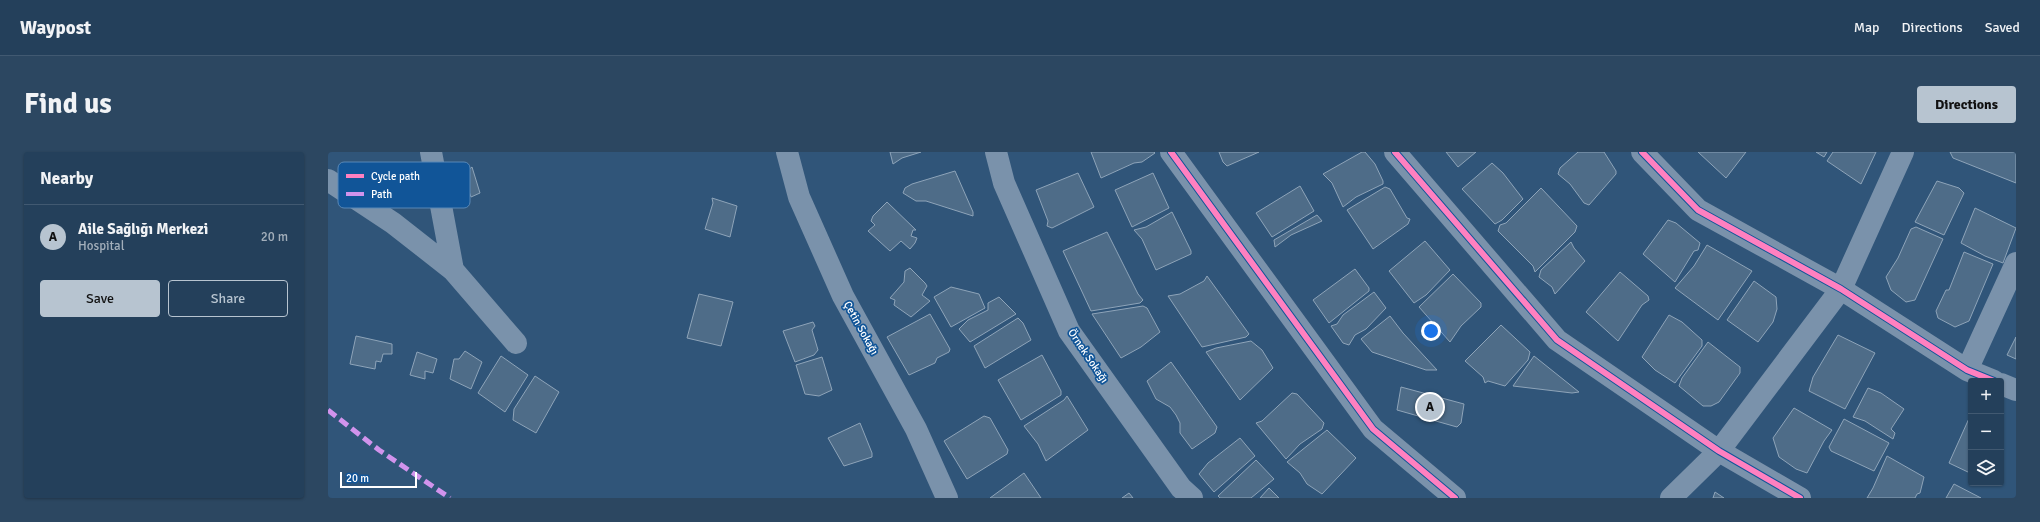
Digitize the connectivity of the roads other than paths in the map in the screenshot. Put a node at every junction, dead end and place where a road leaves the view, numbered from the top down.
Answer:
1 (431, 152) edge
2 (787, 152) edge
3 (996, 152) edge
4 (1171, 152) edge
5 (1395, 152) edge
6 (1642, 152) edge
7 (1903, 152) edge
8 (433, 162) edge
9 (328, 180) edge
10 (338, 187) edge
11 (370, 208) edge
12 (441, 208) edge
13 (2016, 263) edge
14 (453, 270) junction
15 (1841, 289) junction
16 (516, 343) dead end
17 (1966, 370) junction
18 (1986, 378) edge
19 (2004, 385) edge
20 (2016, 390) edge
21 (1719, 451) junction
22 (947, 498) edge
23 (1192, 498) edge
24 (1455, 498) edge
25 (1672, 498) edge
26 (1800, 498) edge

1 - 8 street
2 - 22 street, Çetin Sokağı
3 - 23 street, Örnek Sokağı
4 - 24 street
5 - 21 street
6 - 15 street
7 - 15 street
9 - 10 street
11 - 14 street
12 - 14 street
13 - 17 street
14 - 16 street
15 - 17 street
15 - 21 street
17 - 18 street
19 - 20 street
21 - 25 street
21 - 26 street

